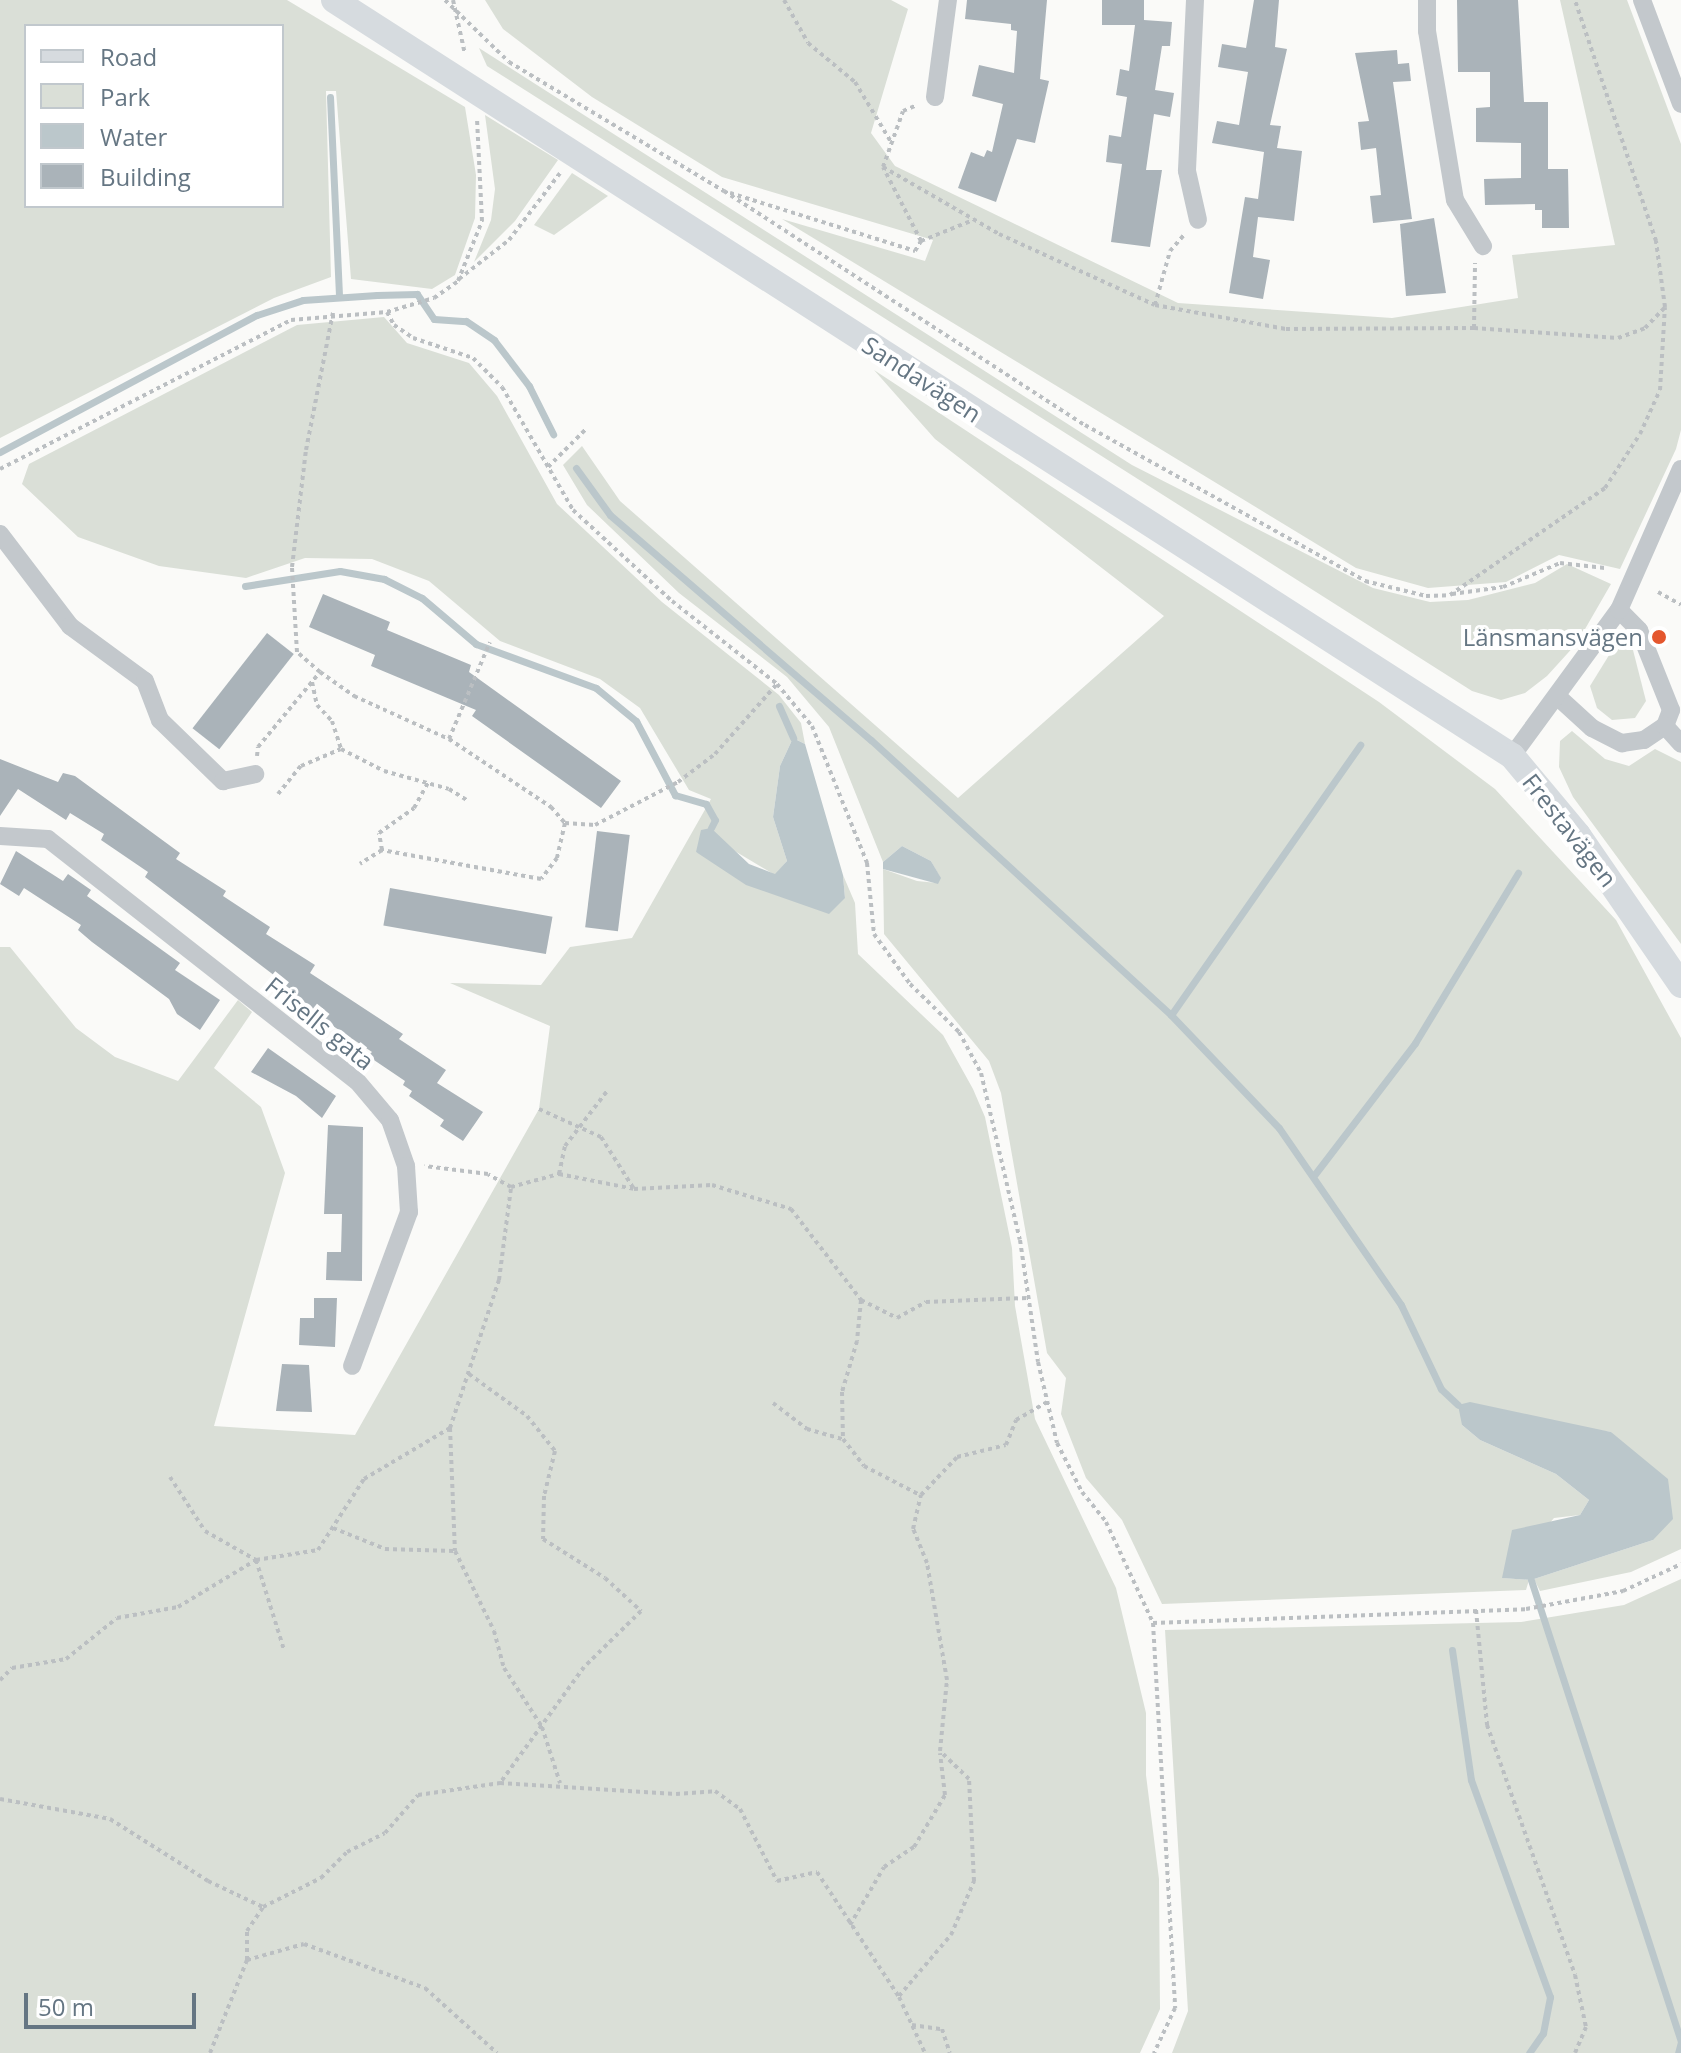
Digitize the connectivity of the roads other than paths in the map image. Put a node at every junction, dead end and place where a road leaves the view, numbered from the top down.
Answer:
1 (334, 0) edge
2 (948, 0) edge
3 (1195, 0) edge
4 (1427, 0) edge
5 (1642, 0) edge
6 (935, 97) road end
7 (1681, 104) edge
8 (1198, 220) road end
9 (1483, 246) road end
10 (1681, 469) edge
11 (0, 534) edge
12 (1619, 610) junction
13 (1558, 697) junction
14 (1665, 726) junction
15 (1681, 744) edge
16 (1512, 756) junction
17 (255, 774) road end
18 (0, 836) edge
19 (1681, 985) edge
20 (352, 1366) dead end

1 - 16 street, Sandavägen
2 - 6 street
3 - 8 street
4 - 9 street
5 - 7 street
10 - 12 street, Frestavägen
11 - 17 street
12 - 13 street, Frestavägen
12 - 14 street
13 - 14 street
13 - 16 street, Frestavägen
14 - 15 street
16 - 19 street, Frestavägen
18 - 20 street, Frisells gata

